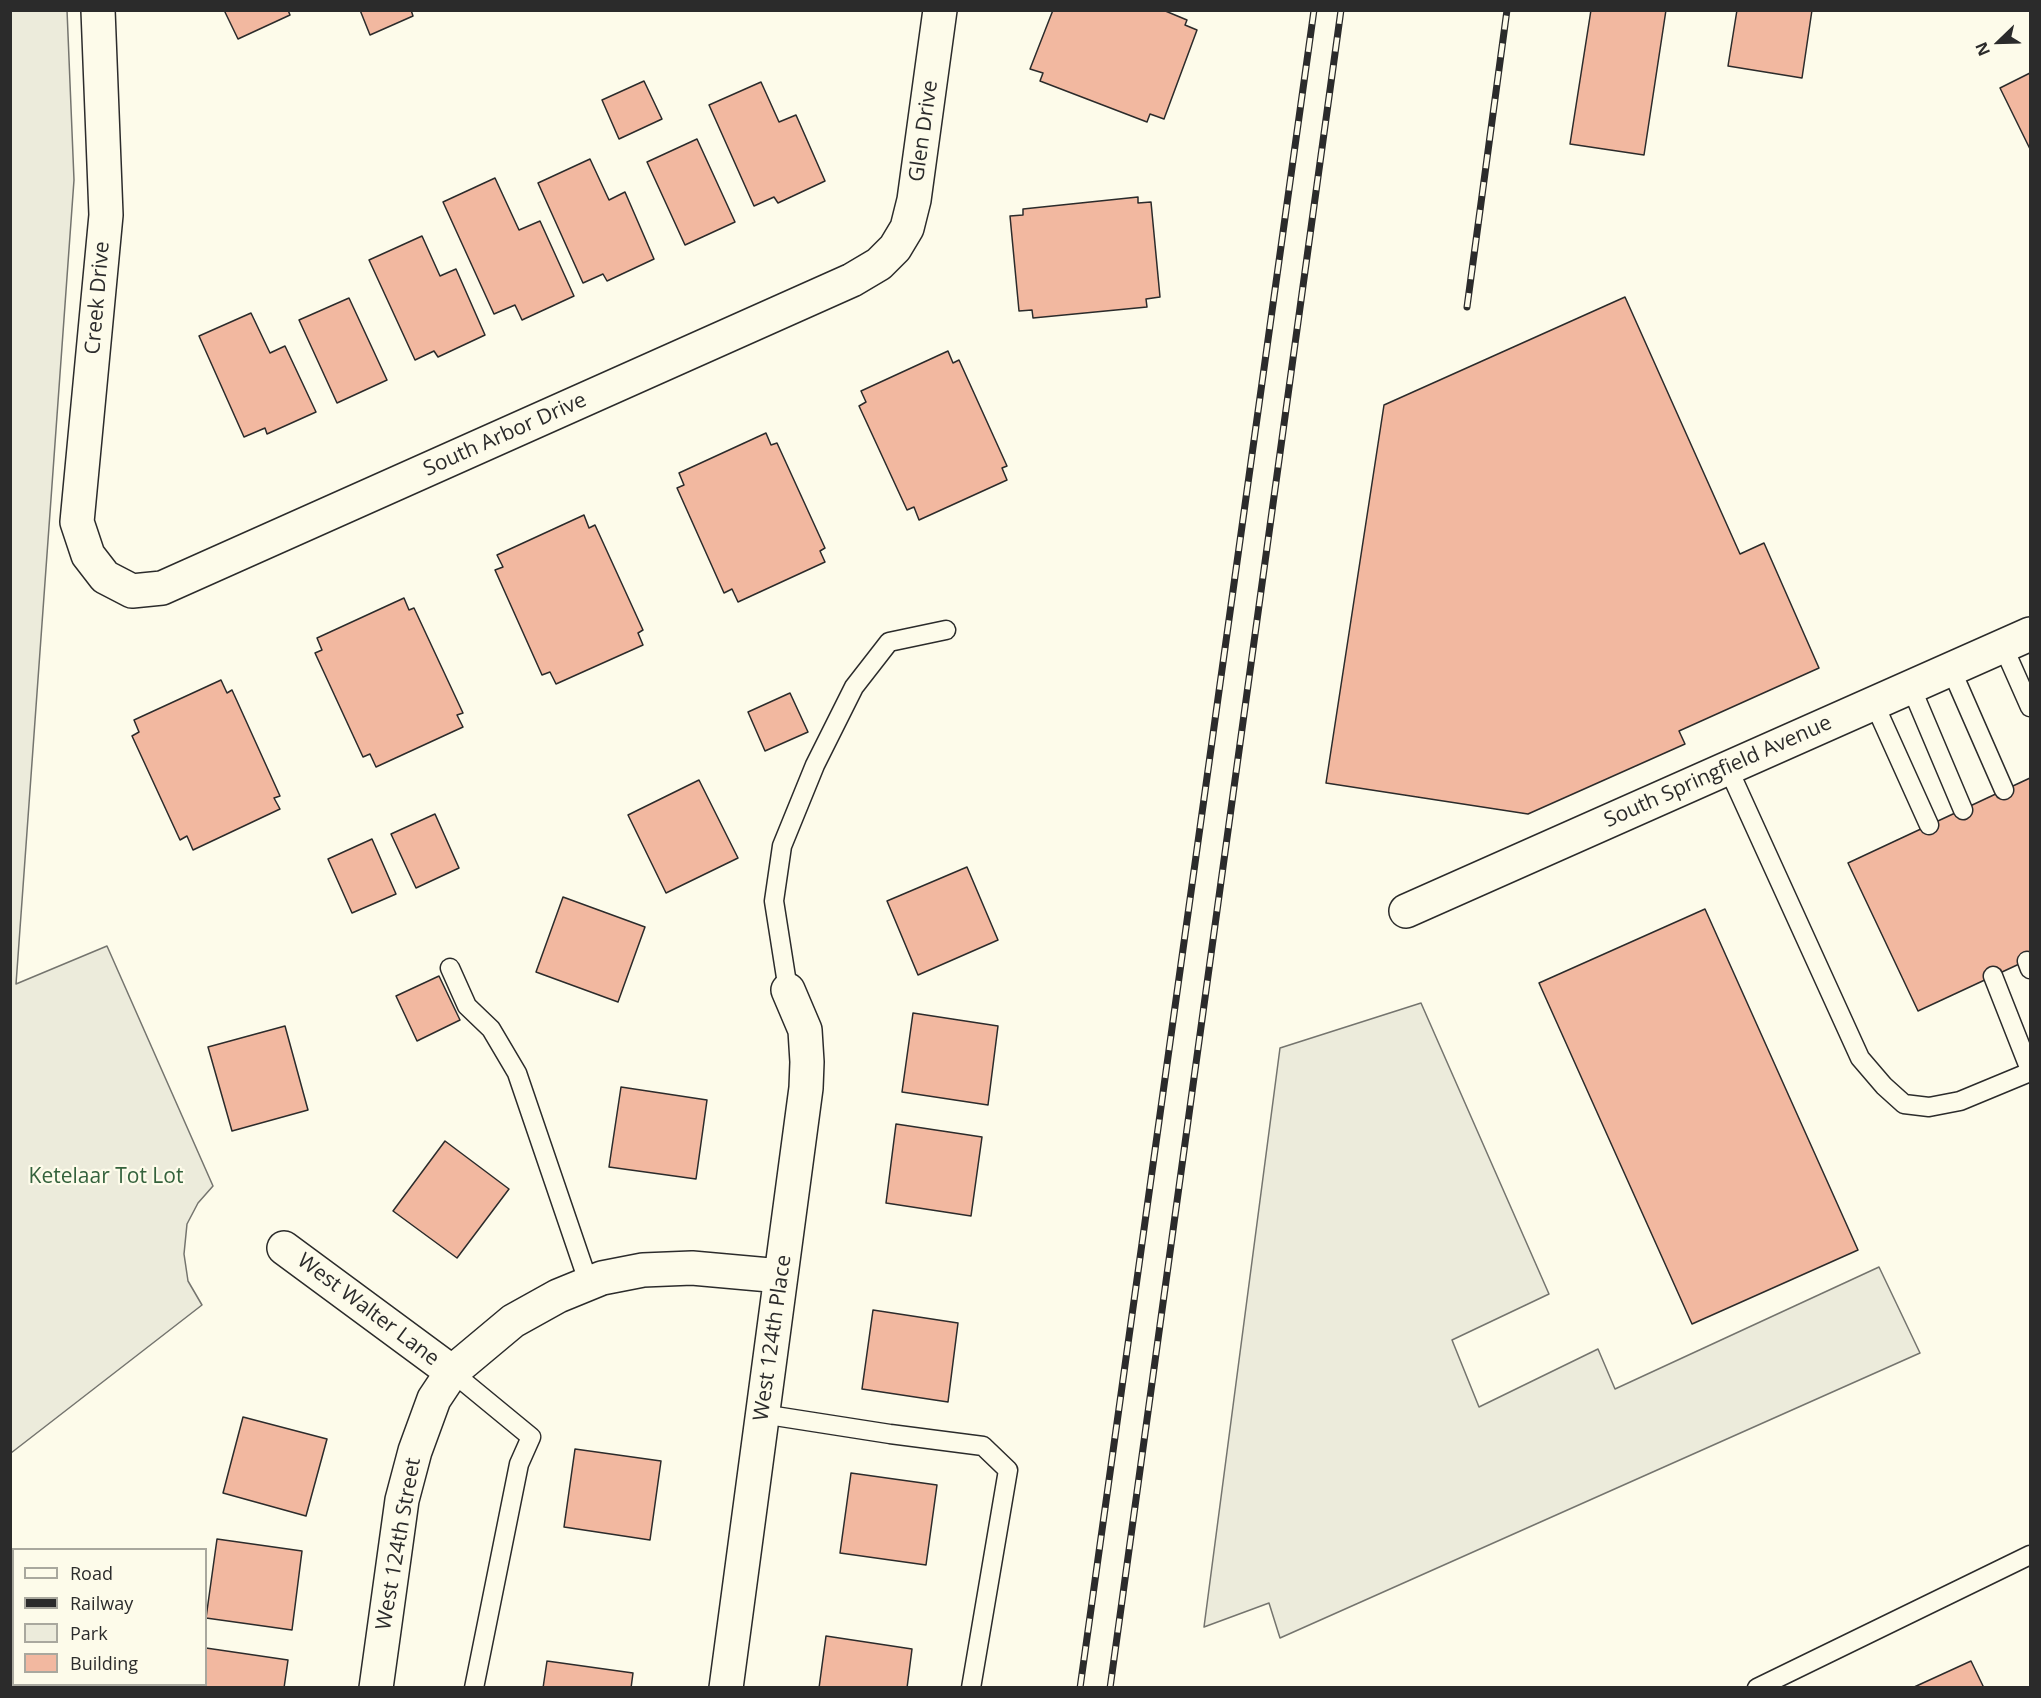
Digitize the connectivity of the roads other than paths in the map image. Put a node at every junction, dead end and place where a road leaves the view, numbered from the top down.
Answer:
1 (98, 10) edge
2 (940, 10) edge
3 (895, 248) joint
4 (105, 578) joint
5 (946, 630) dead end
6 (2017, 640) edge
7 (1951, 669) junction
8 (1911, 687) junction
9 (1874, 703) junction
10 (2031, 707) edge
11 (1728, 768) junction
12 (2004, 790) dead end
13 (1963, 810) dead end
14 (1929, 825) dead end
15 (1406, 911) dead end
16 (450, 968) dead end
17 (1993, 976) dead end
18 (788, 990) joint
19 (2031, 1071) edge
20 (284, 1248) dead end
21 (781, 1276) junction
22 (589, 1284) junction
23 (452, 1372) junction
24 (762, 1414) junction
25 (2031, 1555) edge
26 (376, 1688) edge
27 (474, 1688) edge
28 (726, 1688) edge
29 (971, 1688) edge
30 (1757, 1688) edge

1 - 4 street, Creek Drive
2 - 3 street, Glen Drive
3 - 4 street, South Arbor Drive
5 - 18 lane
6 - 7 street, South Springfield Avenue
6 - 10 lane
7 - 8 street, South Springfield Avenue
7 - 12 lane
8 - 9 street, South Springfield Avenue
8 - 13 lane
9 - 11 street, South Springfield Avenue
9 - 14 lane
11 - 15 street, South Springfield Avenue
11 - 19 lane
16 - 22 lane
17 - 19 lane
18 - 21 street, West 124th Place
20 - 23 street, West Walter Lane
21 - 22 street, West Walter Lane
21 - 24 street, West 124th Place
22 - 23 street, West Walter Lane
23 - 26 street, West 124th Street
23 - 27 lane
24 - 28 street, West 124th Place
24 - 29 lane
25 - 30 lane

